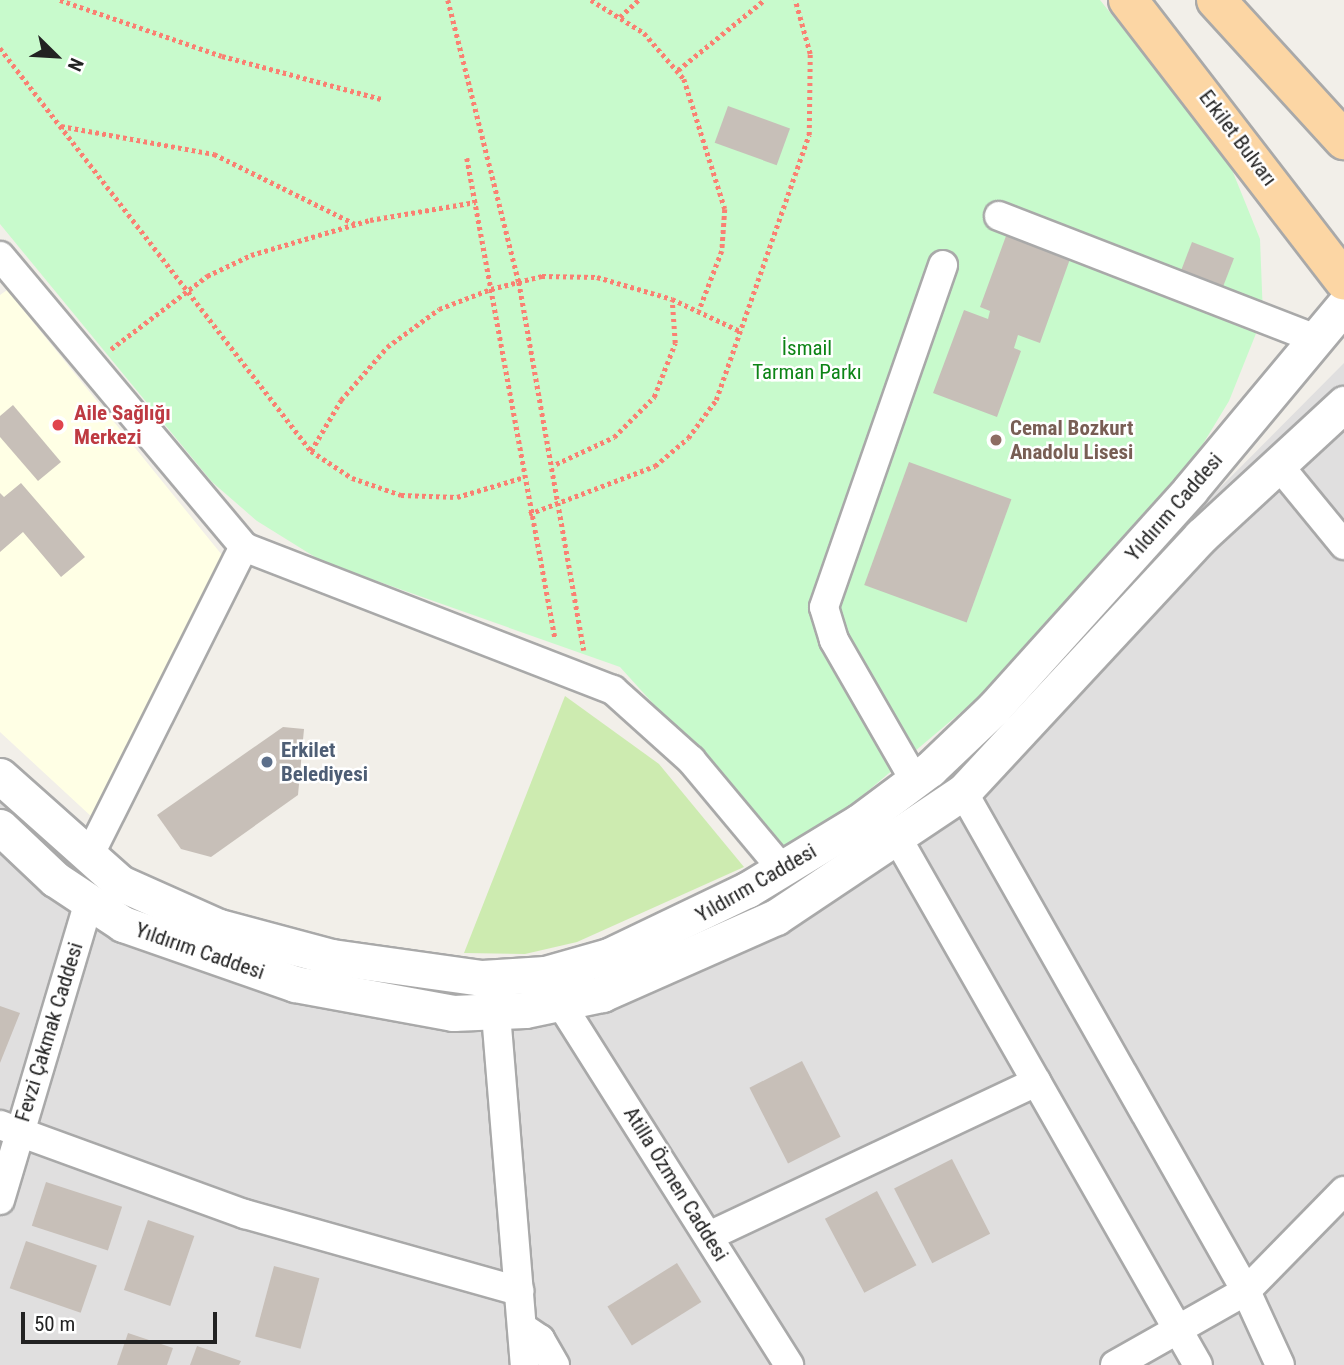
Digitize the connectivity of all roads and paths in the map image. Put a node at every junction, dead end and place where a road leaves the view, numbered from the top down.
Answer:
1 (61, 0) edge
2 (448, 0) edge
3 (591, 0) edge
4 (638, 0) edge
5 (764, 0) edge
6 (795, 0) edge
7 (1128, 0) edge
8 (1216, 0) edge
9 (620, 17) junction
10 (0, 48) edge
11 (678, 70) junction
12 (1295, 86) junction
13 (381, 99) dead end
14 (1344, 114) edge
15 (60, 126) junction
16 (1344, 140) edge
17 (467, 158) dead end
18 (475, 202) junction
19 (999, 216) dead end
20 (355, 224) junction
21 (2, 261) edge
22 (943, 265) dead end
23 (1344, 280) edge
24 (519, 282) junction
25 (491, 289) junction
26 (186, 290) junction
27 (672, 299) junction
28 (1344, 304) edge
29 (699, 311) junction
30 (742, 332) junction
31 (1316, 339) junction
32 (91, 364) junction
33 (1344, 404) edge
34 (311, 451) junction
35 (556, 464) junction
36 (1280, 467) junction
37 (522, 478) junction
38 (556, 503) junction
39 (529, 514) junction
40 (1344, 545) edge
41 (244, 547) junction
42 (562, 670) junction
43 (590, 681) junction
44 (0, 776) edge
45 (915, 781) junction
46 (963, 792) junction
47 (0, 827) edge
48 (899, 841) junction
49 (89, 856) junction
50 (782, 869) junction
51 (89, 904) junction
52 (561, 1004) junction
53 (496, 1014) junction
54 (1037, 1082) junction
55 (9, 1129) edge
56 (1344, 1191) edge
57 (0, 1200) edge
58 (709, 1236) junction
59 (519, 1291) junction
60 (1246, 1291) junction
61 (522, 1327) junction
62 (1178, 1328) junction
63 (525, 1365) edge
64 (555, 1365) edge
65 (789, 1365) edge
66 (1115, 1365) edge
67 (1198, 1365) edge
68 (1280, 1365) edge

1 - 13 path
2 - 24 path
3 - 9 path
4 - 9 path
5 - 11 path
6 - 30 path
7 - 23 main road, Erkilet Bulvarı
8 - 12 main road
9 - 11 path
10 - 15 path
11 - 29 path
12 - 14 street
12 - 16 main road
15 - 20 path
15 - 26 path
17 - 18 path
18 - 20 path
18 - 25 path
19 - 31 street
20 - 26 path
21 - 32 street
22 - 45 street
24 - 25 path
24 - 27 path
24 - 35 path
25 - 34 path
25 - 37 path
26 - 32 path
26 - 34 path
27 - 29 path
27 - 35 path
28 - 31 street, Yıldırım Caddesi
29 - 30 path
30 - 38 path
31 - 45 street, Yıldırım Caddesi
32 - 41 street
33 - 36 street, Yıldırım Caddesi
34 - 37 path
35 - 38 path
36 - 40 street
36 - 46 street, Yıldırım Caddesi
37 - 39 path
38 - 39 path
38 - 43 path
39 - 42 path
41 - 42 street
41 - 49 street
42 - 43 street
43 - 50 street
44 - 49 street, Yıldırım Caddesi
45 - 50 street, Yıldırım Caddesi
46 - 48 street, Yıldırım Caddesi
46 - 60 street
47 - 51 street, Yıldırım Caddesi
48 - 52 street, Yıldırım Caddesi
48 - 54 street
49 - 50 street, Yıldırım Caddesi
51 - 53 street, Yıldırım Caddesi
51 - 55 street, Fevzi Çakmak Caddesi
52 - 53 street, Yıldırım Caddesi
52 - 58 street, Atilla Özmen Caddesi
53 - 59 street
54 - 58 street
54 - 62 street
55 - 57 street, Fevzi Çakmak Caddesi
55 - 59 street
56 - 60 street
58 - 65 street, Atilla Özmen Caddesi
59 - 61 street
60 - 62 street
60 - 68 street
61 - 63 street
61 - 64 street
62 - 66 street
62 - 67 street

